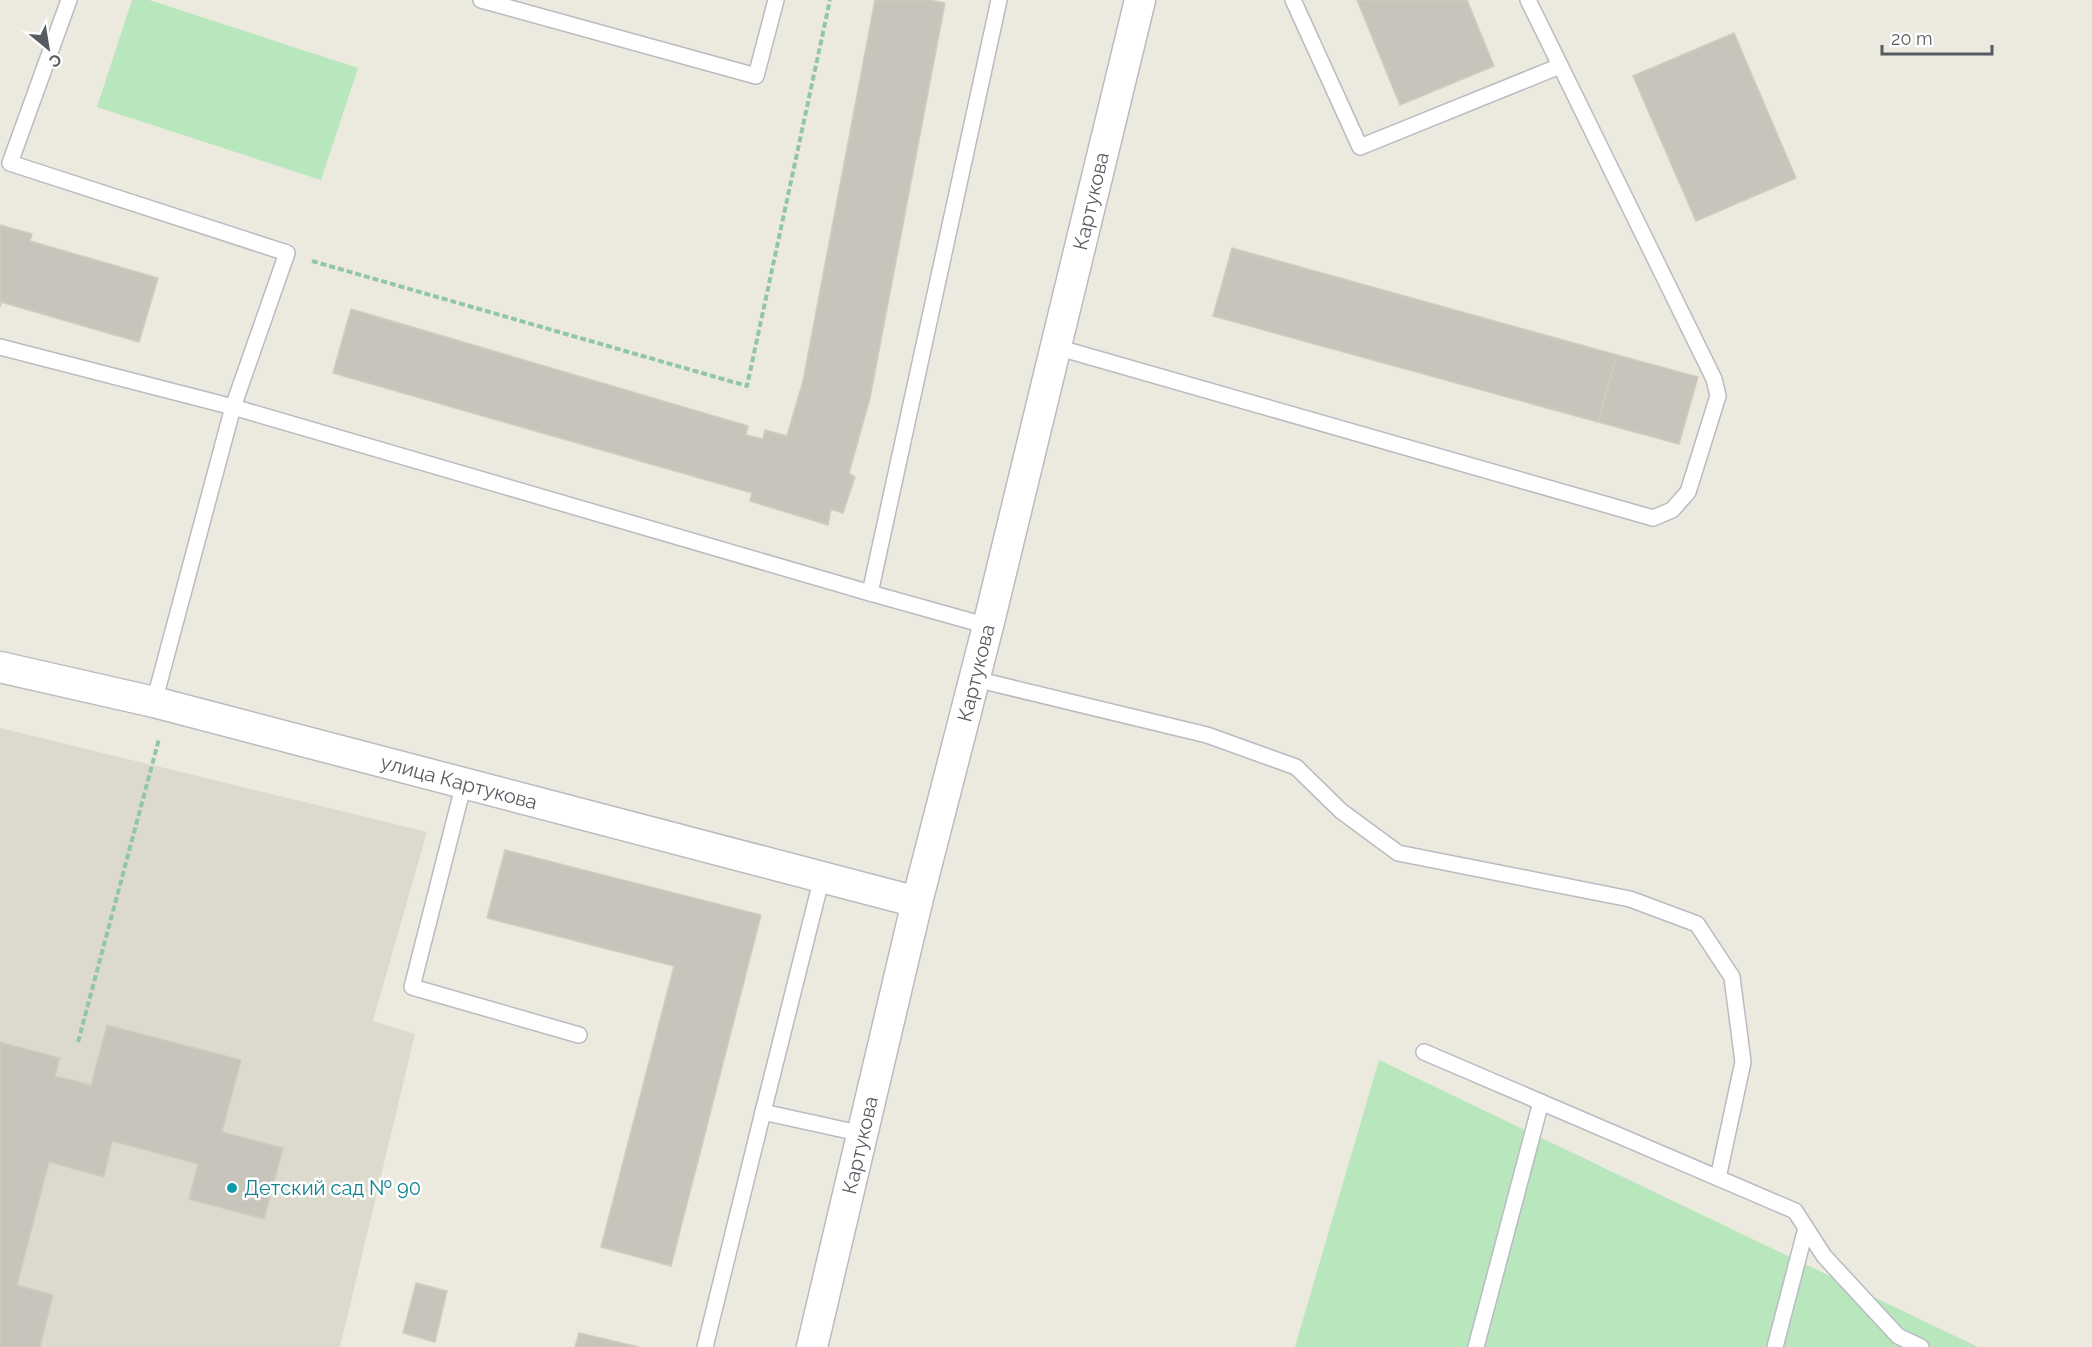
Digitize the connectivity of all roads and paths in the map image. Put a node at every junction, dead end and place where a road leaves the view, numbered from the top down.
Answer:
1 (69, 0) edge
2 (481, 0) edge
3 (776, 0) edge
4 (830, 0) edge
5 (999, 0) edge
6 (1140, 0) edge
7 (1293, 0) edge
8 (1528, 0) edge
9 (1560, 66) junction
10 (287, 254) junction
11 (0, 347) edge
12 (1056, 347) junction
13 (233, 407) junction
14 (870, 593) junction
15 (988, 626) junction
16 (0, 667) edge
17 (975, 679) junction
18 (162, 704) junction
19 (464, 783) junction
20 (822, 876) junction
21 (917, 902) junction
22 (579, 1035) dead end
23 (78, 1042) dead end
24 (1424, 1052) dead end
25 (1541, 1102) junction
26 (763, 1112) junction
27 (863, 1134) junction
28 (1718, 1178) junction
29 (1806, 1228) junction
30 (705, 1347) edge
31 (813, 1347) edge
32 (1476, 1347) edge
33 (1776, 1347) edge
34 (1921, 1347) edge

1 - 10 lane
2 - 3 lane
4 - 10 path
5 - 14 lane
6 - 12 street, Картукова
7 - 9 lane
8 - 9 lane
9 - 12 lane
10 - 13 lane
11 - 13 lane
12 - 15 street, Картукова
13 - 14 lane
13 - 18 lane
14 - 15 lane
15 - 17 street, Картукова
16 - 18 street, улица Картукова
17 - 21 street, Картукова
17 - 28 lane
18 - 19 street, улица Картукова
18 - 23 path
19 - 20 street, улица Картукова
19 - 22 lane
20 - 21 street, улица Картукова
20 - 26 lane
21 - 27 street, Картукова
24 - 25 lane
25 - 28 lane
25 - 32 lane
26 - 27 lane
26 - 30 lane
27 - 31 street, Картукова
28 - 29 lane
29 - 33 lane
29 - 34 lane

